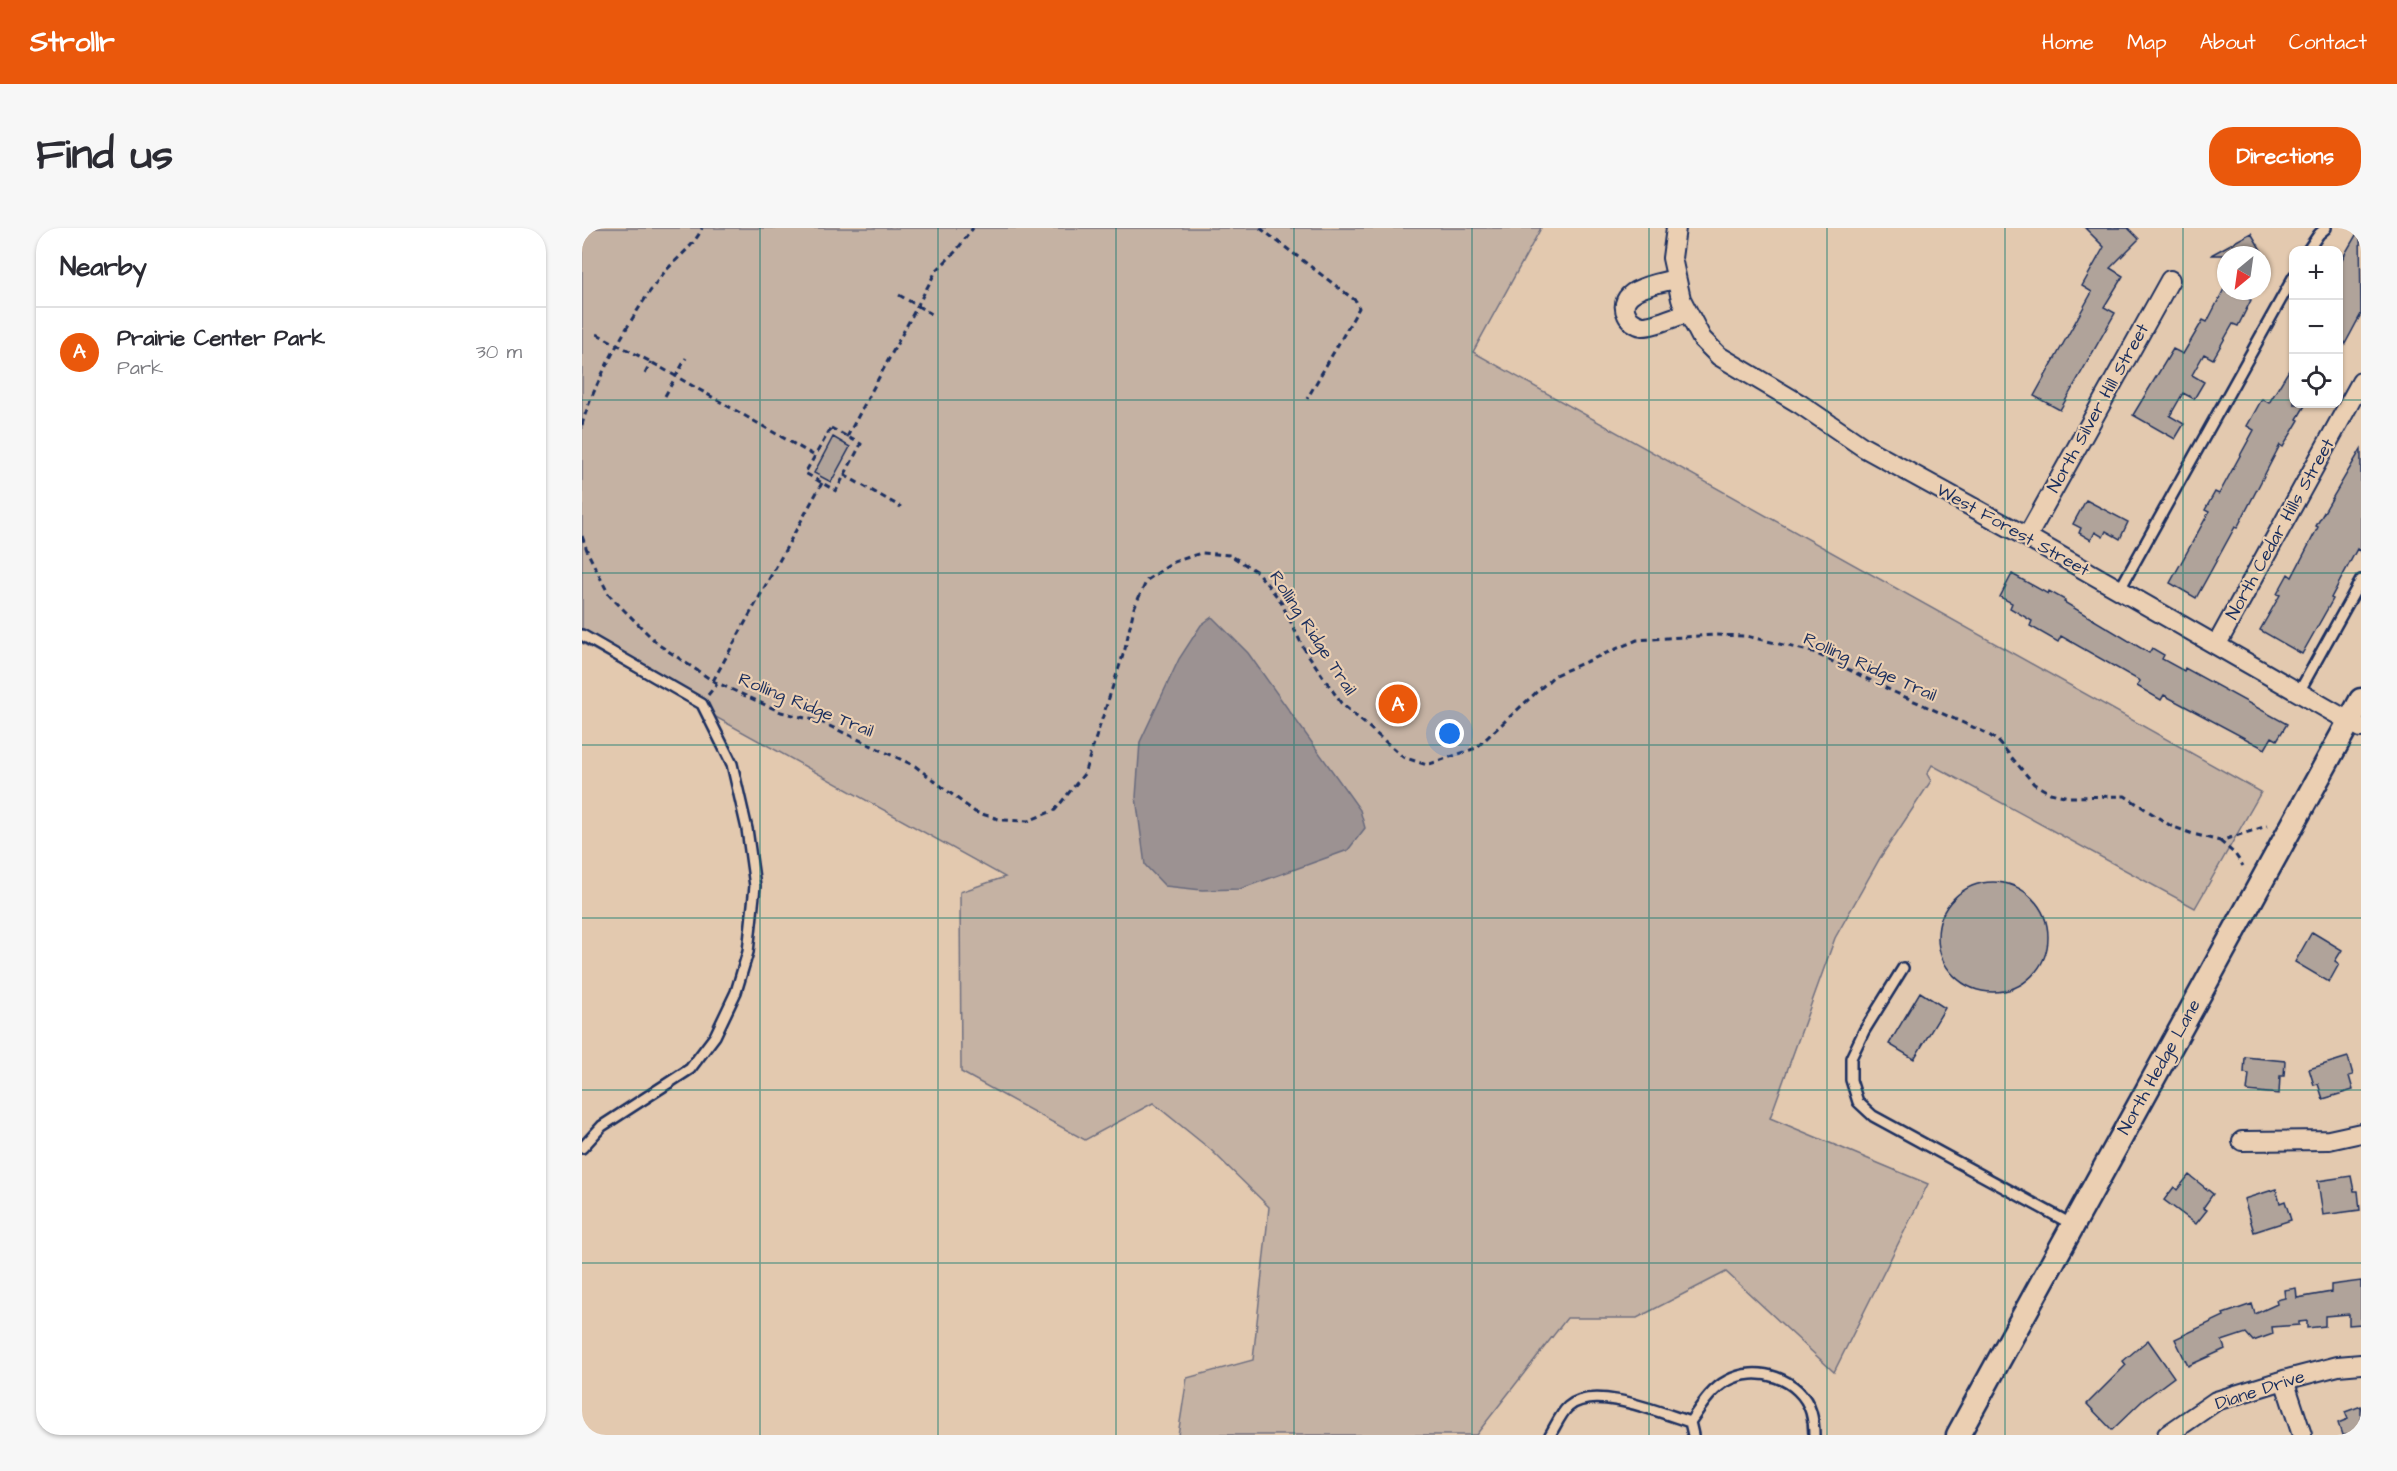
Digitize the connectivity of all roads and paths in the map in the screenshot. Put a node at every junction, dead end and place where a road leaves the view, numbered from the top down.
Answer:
1 (702, 228) edge
2 (973, 228) edge
3 (1260, 228) edge
4 (1676, 228) edge
5 (2326, 228) edge
6 (2311, 246) edge
7 (1676, 279) junction
8 (2170, 280) dead end
9 (2289, 285) edge
10 (898, 295) dead end
11 (917, 306) junction
12 (935, 316) dead end
13 (1689, 317) junction
14 (597, 334) dead end
15 (619, 345) junction
16 (686, 358) dead end
17 (651, 362) junction
18 (645, 374) dead end
19 (676, 376) junction
20 (2361, 382) edge
21 (665, 396) dead end
22 (1307, 399) dead end
23 (582, 425) edge
24 (847, 436) junction
25 (815, 456) junction
26 (844, 475) junction
27 (822, 483) junction
28 (901, 507) dead end
29 (582, 536) edge
30 (2027, 537) junction
31 (2361, 580) edge
32 (2120, 589) junction
33 (582, 635) edge
34 (2217, 644) junction
35 (713, 681) junction
36 (2299, 692) junction
37 (2361, 700) edge
38 (2355, 724) edge
39 (2267, 826) dead end
40 (2220, 841) junction
41 (2243, 866) dead end
42 (1903, 968) dead end
43 (2361, 1133) edge
44 (2242, 1141) dead end
45 (582, 1148) edge
46 (2073, 1225) junction
47 (2361, 1364) edge
48 (2284, 1380) junction
49 (1690, 1422) junction
50 (1550, 1435) edge
51 (1693, 1435) edge
52 (1814, 1435) edge
53 (1958, 1435) edge
54 (2167, 1435) edge
55 (2302, 1435) edge

1 - 15 path
2 - 11 path
3 - 22 path
4 - 7 street, West Forest Street
5 - 6 lane
7 - 13 street, West Forest Street
7 - 13 street
8 - 30 street, North Silver Hill Street
9 - 32 lane
10 - 11 path
11 - 12 path
11 - 24 path
13 - 30 street, West Forest Street
14 - 15 path
15 - 17 path
15 - 23 path
16 - 19 path
17 - 18 path
17 - 19 path
19 - 21 path
19 - 25 path
20 - 34 street, North Cedar Hills Street
24 - 25 path
24 - 26 path
25 - 27 path
26 - 27 path
26 - 28 path
27 - 35 path
29 - 35 path, Rolling Ridge Trail
30 - 32 street, West Forest Street
31 - 36 lane
32 - 34 street, West Forest Street
33 - 45 lane
34 - 36 street, West Forest Street
35 - 40 path, Rolling Ridge Trail
36 - 38 street, West Forest Street
37 - 38 street, North Hedge Lane
38 - 46 street, North Hedge Lane
39 - 40 path
40 - 41 path, Rolling Ridge Trail
42 - 46 lane
43 - 44 street
46 - 53 street, North Hedge Lane
47 - 48 street, Diane Drive
48 - 54 street, Diane Drive
48 - 55 street
49 - 50 lane
49 - 51 lane
49 - 52 lane

